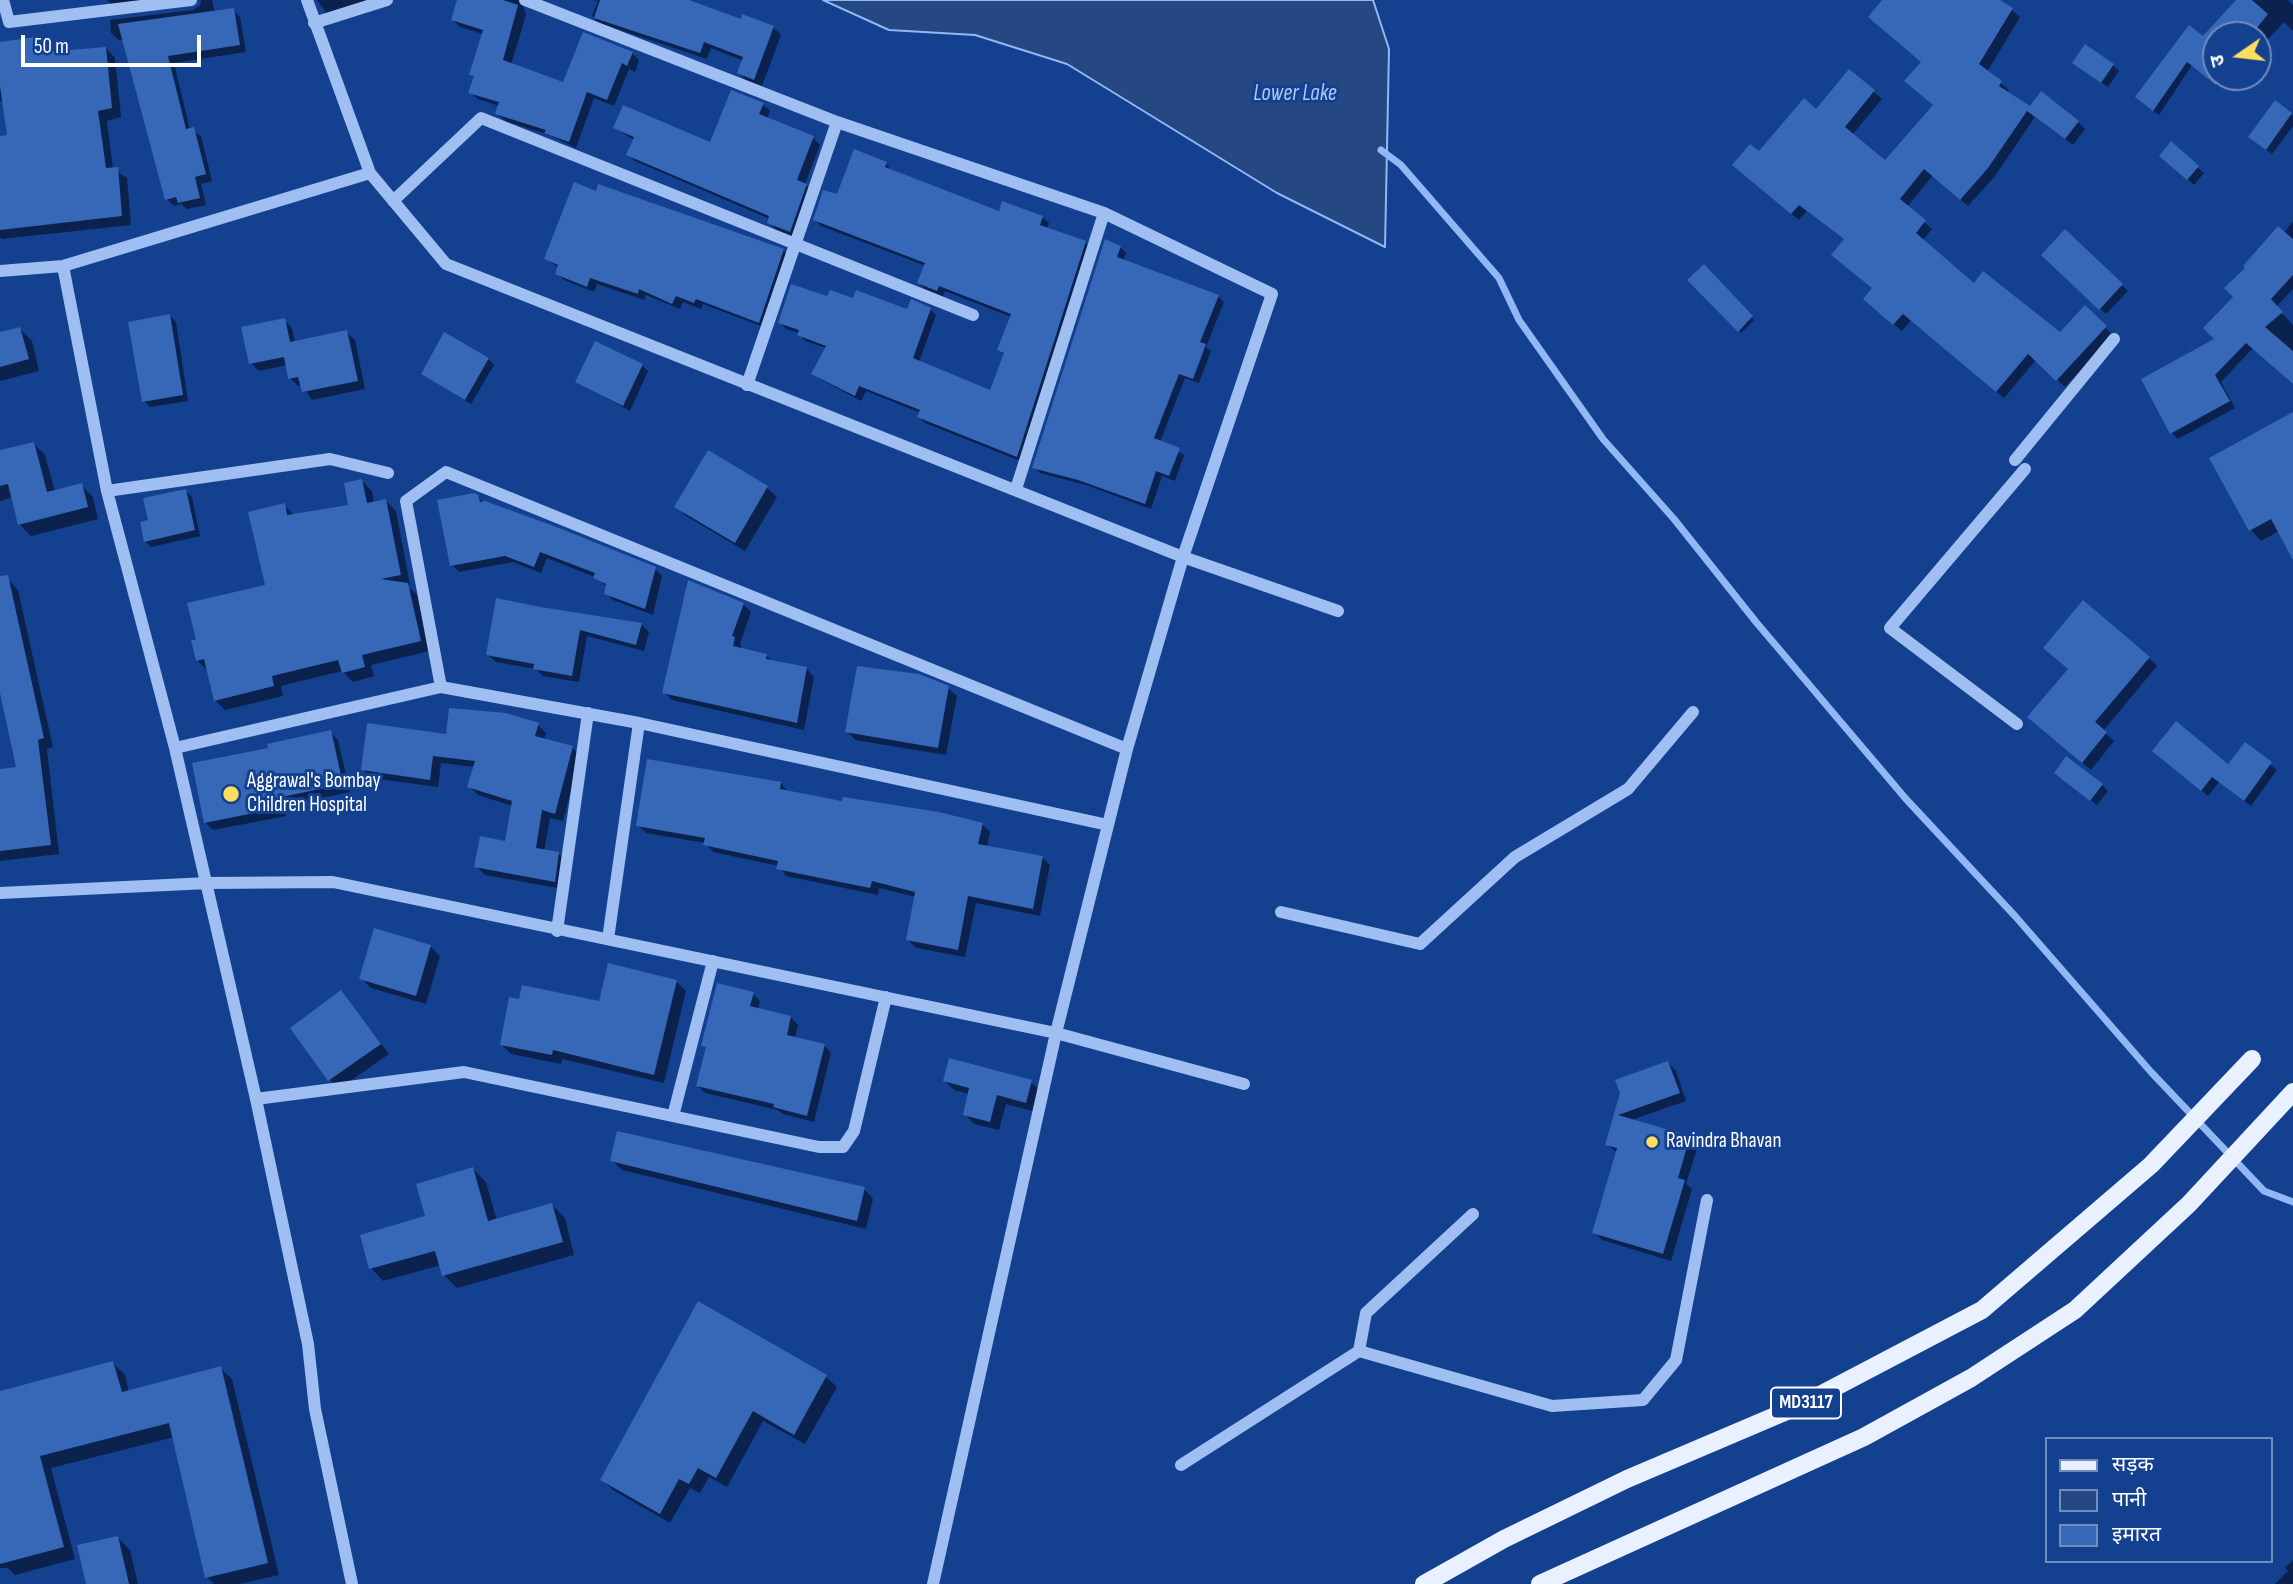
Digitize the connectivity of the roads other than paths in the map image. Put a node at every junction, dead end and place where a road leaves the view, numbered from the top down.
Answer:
1 (3, 0) edge
2 (191, 0) edge
3 (307, 0) edge
4 (387, 0) edge
5 (526, 0) edge
6 (314, 23) junction
7 (837, 122) junction
8 (370, 173) junction
9 (393, 201) junction
10 (1104, 213) junction
11 (795, 245) junction
12 (63, 266) junction
13 (0, 271) edge
14 (973, 315) dead end
15 (2114, 340) dead end
16 (747, 385) junction
17 (388, 473) dead end
18 (1016, 489) junction
19 (107, 491) junction
20 (1183, 557) junction
21 (1338, 611) dead end
22 (442, 687) junction
23 (1693, 712) dead end
24 (588, 713) junction
25 (639, 723) junction
26 (2017, 724) dead end
27 (175, 748) junction
28 (1127, 749) junction
29 (1108, 825) junction
30 (208, 883) junction
31 (0, 893) edge
32 (1281, 912) dead end
33 (557, 931) junction
34 (608, 939) junction
35 (713, 961) junction
36 (886, 997) junction
37 (1056, 1033) junction
38 (2252, 1059) dead end
39 (1244, 1084) dead end
40 (2292, 1094) edge
41 (256, 1099) junction
42 (673, 1116) junction
43 (1707, 1200) dead end
44 (1473, 1214) dead end
45 (1359, 1351) junction
46 (1181, 1465) dead end
47 (352, 1584) edge
48 (933, 1584) edge
49 (1424, 1584) edge
50 (1540, 1584) edge

1 - 2 street
3 - 6 street
4 - 6 street
5 - 7 street
6 - 8 street
7 - 10 street
7 - 11 street
8 - 9 street
8 - 12 street
9 - 11 street
9 - 16 street
10 - 18 street
10 - 20 street
11 - 14 street
11 - 16 street
12 - 13 street
12 - 19 street
15 - 26 street
16 - 18 street
17 - 19 street
18 - 20 street
19 - 27 street
20 - 21 street
20 - 28 street
22 - 24 street
22 - 27 street
22 - 28 street
23 - 32 street
24 - 25 street
24 - 33 street
25 - 29 street
25 - 34 street
27 - 30 street
28 - 29 street
29 - 37 street
30 - 31 street
30 - 33 street
30 - 41 street
33 - 34 street
34 - 35 street
35 - 36 street
35 - 42 street
36 - 37 street
36 - 42 street
37 - 39 street
37 - 48 street
38 - 49 main road, MD3117
40 - 50 main road, MD3117
41 - 42 street
41 - 47 street
43 - 45 street
44 - 45 street
45 - 46 street

